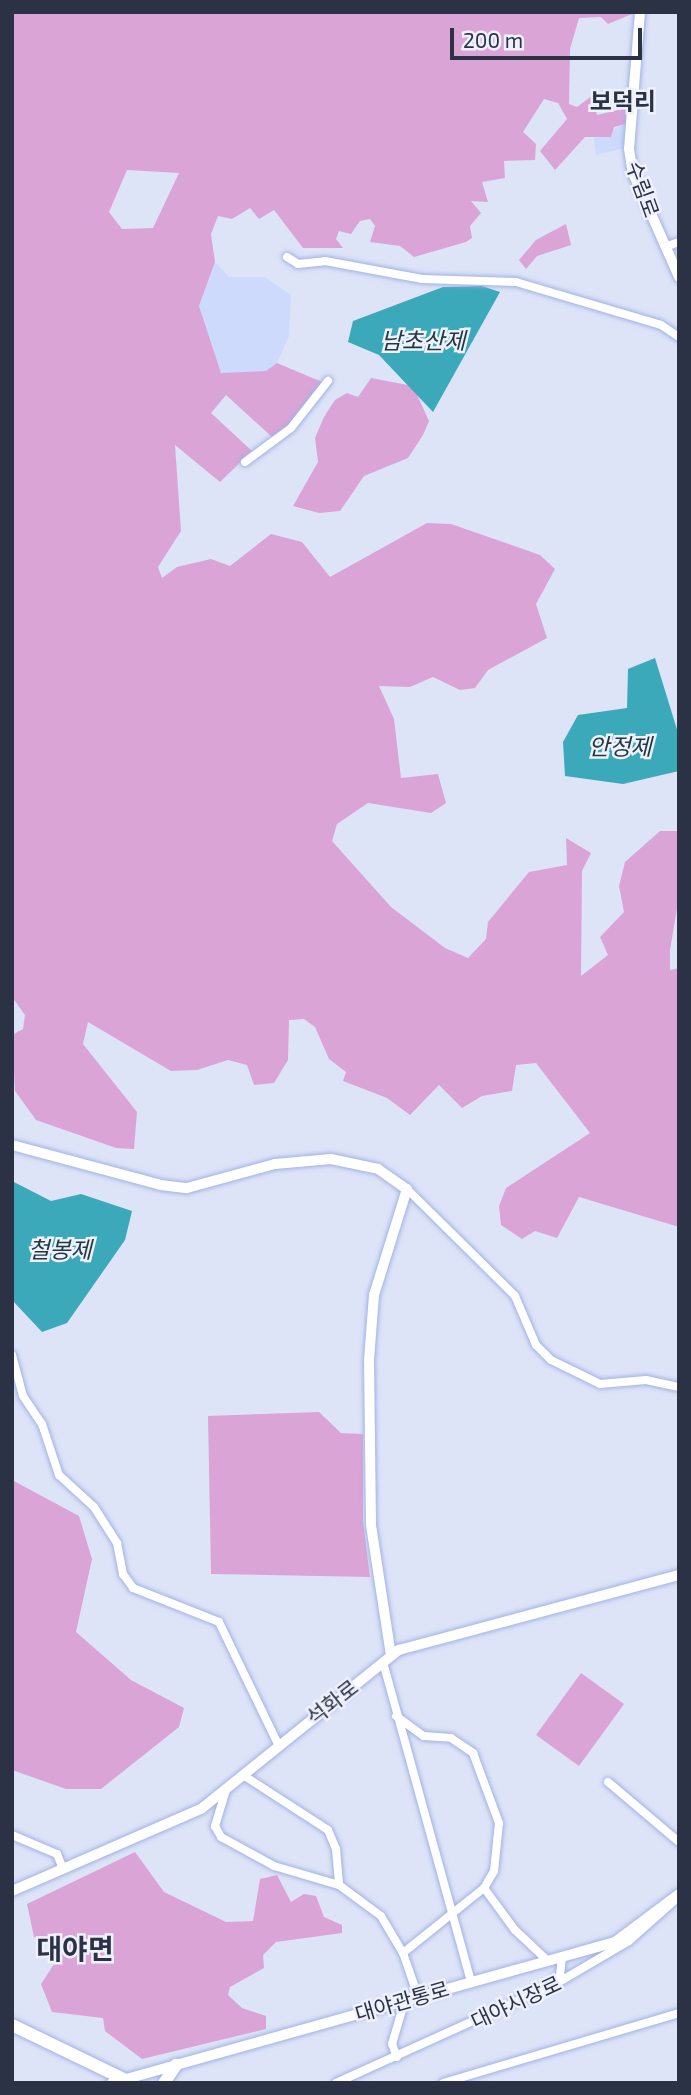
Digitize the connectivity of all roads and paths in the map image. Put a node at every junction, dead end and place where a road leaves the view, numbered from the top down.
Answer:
1 (640, 12) edge
2 (679, 242) edge
3 (665, 247) junction
4 (287, 257) dead end
5 (679, 277) edge
6 (679, 337) edge
7 (328, 381) dead end
8 (245, 462) dead end
9 (12, 1145) edge
10 (407, 1189) junction
11 (12, 1355) edge
12 (679, 1387) edge
13 (679, 1575) edge
14 (387, 1659) junction
15 (396, 1716) junction
16 (278, 1744) junction
17 (243, 1775) junction
18 (608, 1782) dead end
19 (227, 1788) junction
20 (12, 1835) edge
21 (679, 1842) edge
22 (63, 1869) junction
23 (339, 1885) junction
24 (484, 1888) junction
25 (12, 1891) edge
26 (679, 1894) edge
27 (452, 1914) junction
28 (403, 1953) junction
29 (562, 1958) junction
30 (548, 1961) junction
31 (471, 1981) junction
32 (418, 1996) junction
33 (528, 1997) junction
34 (405, 2000) junction
35 (679, 2013) edge
36 (12, 2025) edge
37 (397, 2057) junction
38 (176, 2065) junction
39 (123, 2082) edge
40 (164, 2083) edge
41 (336, 2083) edge
42 (443, 2083) edge

1 - 3 street, 수림로
2 - 3 street
3 - 5 street, 수림로
4 - 6 street
7 - 8 street
9 - 10 street
10 - 12 street
10 - 14 street
11 - 16 street
13 - 14 street, 석화로
14 - 15 street
14 - 16 street, 석화로
15 - 24 street
15 - 27 street
16 - 17 street, 석화로
17 - 19 street, 석화로
17 - 23 street
18 - 21 street
19 - 22 street, 석화로
19 - 23 street
20 - 22 street
22 - 25 street, 석화로
23 - 28 street
24 - 27 street
24 - 30 street
26 - 29 street, 대야관통로
26 - 33 street, 대야시장로
27 - 28 street
27 - 31 street
28 - 32 street
29 - 30 street, 대야관통로
29 - 33 street
30 - 31 street, 대야관통로
31 - 32 street, 대야관통로
32 - 34 street, 대야관통로
33 - 37 street, 대야시장로
34 - 37 street
34 - 38 street, 대야관통로
35 - 42 street
36 - 39 main road
37 - 41 street, 대야시장로
38 - 39 street, 대야관통로
38 - 40 main road

